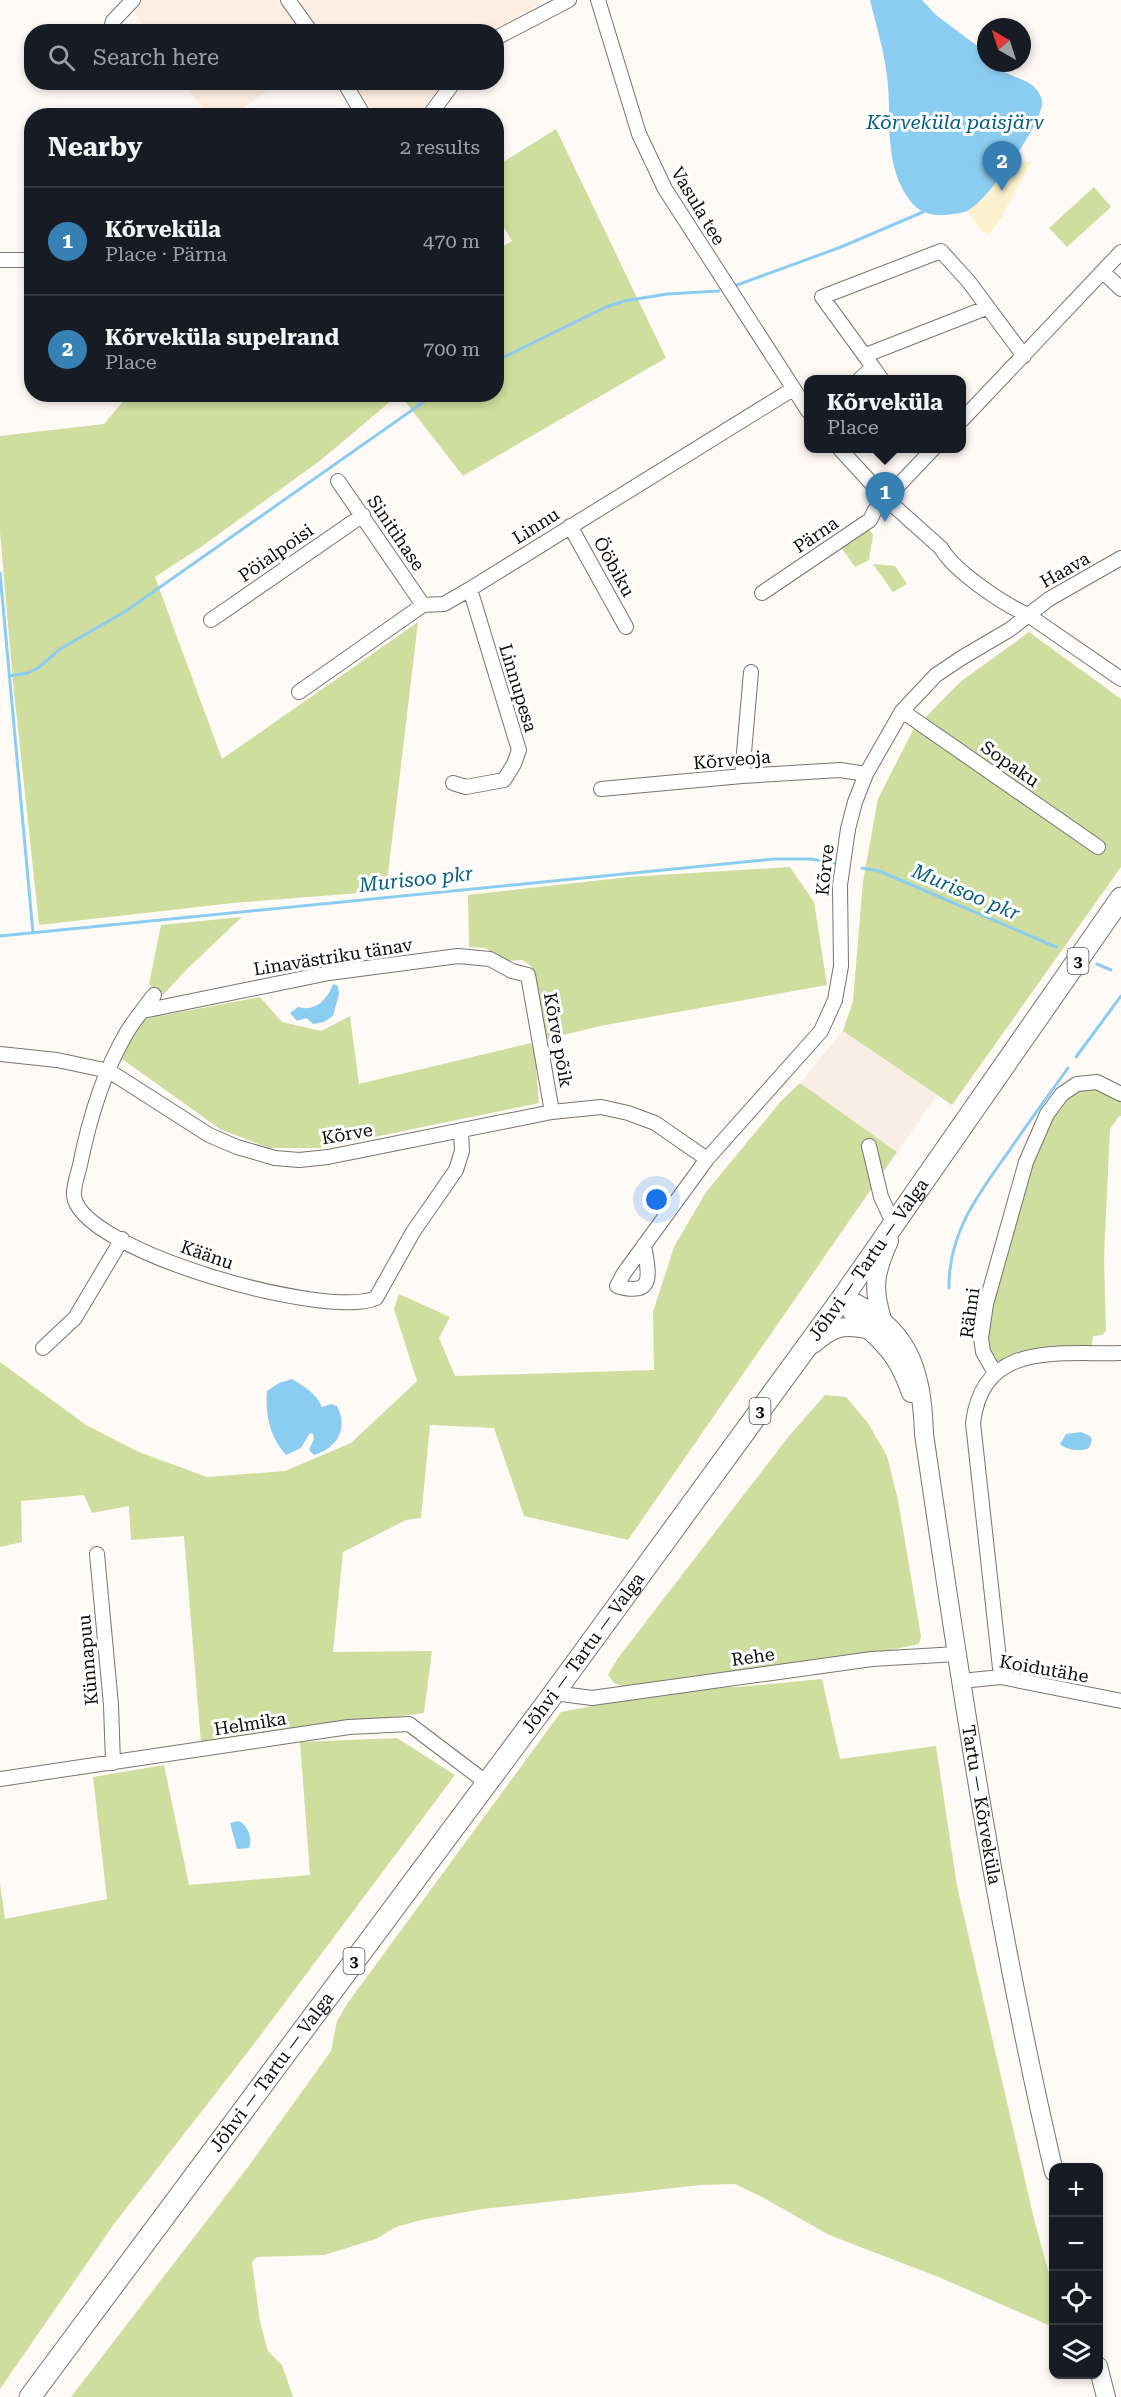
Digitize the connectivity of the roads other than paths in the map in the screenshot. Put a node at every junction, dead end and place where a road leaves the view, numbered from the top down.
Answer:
1 (133, 0) edge
2 (288, 0) edge
3 (569, 0) edge
4 (598, 0) edge
5 (112, 24) edge
6 (304, 24) edge
7 (504, 34) edge
8 (349, 90) edge
9 (448, 90) edge
10 (359, 108) edge
11 (435, 108) edge
12 (1121, 252) edge
13 (0, 260) edge
14 (24, 260) edge
15 (1103, 272) junction
16 (1121, 289) edge
17 (986, 308) junction
18 (1024, 356) junction
19 (869, 361) junction
20 (862, 375) edge
21 (879, 375) edge
22 (793, 389) junction
23 (804, 405) edge
24 (966, 416) edge
25 (844, 453) edge
26 (928, 453) edge
27 (338, 481) dead end
28 (885, 498) junction
29 (363, 515) junction
30 (570, 526) junction
31 (1121, 558) edge
32 (470, 589) junction
33 (762, 593) dead end
34 (423, 605) junction
35 (1028, 615) junction
36 (211, 620) dead end
37 (626, 627) dead end
38 (751, 672) dead end
39 (1121, 679) edge
40 (299, 692) dead end
41 (902, 711) junction
42 (866, 774) junction
43 (742, 776) junction
44 (453, 783) dead end
45 (600, 789) dead end
46 (1098, 847) dead end
47 (1121, 898) edge
48 (528, 975) joint
49 (154, 995) dead end
50 (143, 1011) junction
51 (0, 1054) edge
52 (110, 1071) junction
53 (1121, 1094) edge
54 (552, 1112) junction
55 (461, 1131) junction
56 (869, 1146) dead end
57 (707, 1159) junction
58 (898, 1220) junction
59 (122, 1239) junction
60 (644, 1245) junction
61 (843, 1297) junction
62 (882, 1319) junction
63 (866, 1329) junction
64 (43, 1348) dead end
65 (804, 1350) junction
66 (1121, 1353) edge
67 (995, 1373) junction
68 (924, 1434) junction
69 (97, 1554) dead end
70 (957, 1654) junction
71 (1001, 1677) junction
72 (961, 1681) junction
73 (554, 1693) junction
74 (1121, 1701) edge
75 (113, 1763) junction
76 (0, 1779) edge
77 (487, 1783) junction
78 (1051, 2163) edge
79 (1101, 2379) edge
80 (30, 2397) edge
81 (1106, 2397) edge

1 - 5 street
2 - 6 street
3 - 7 street
4 - 22 street, Vasula tee
8 - 10 street
9 - 11 street
12 - 15 street
13 - 14 street
15 - 16 street
15 - 18 street
17 - 18 street
17 - 19 street
17 - 19 street
18 - 24 street
19 - 20 street
19 - 21 street
22 - 23 street, Vasula tee
22 - 30 street, Linnu
25 - 28 street
26 - 28 street, Pärna
27 - 29 street, Sinitihase
28 - 33 street, Pärna
28 - 35 street
29 - 34 street, Sinitihase
29 - 36 street, Pöialpoisi
30 - 32 street, Linnu
30 - 37 street, Ööbiku
31 - 35 street, Haava
32 - 34 street, Linnu
32 - 44 street, Linnupesa
34 - 40 street, Linnu
35 - 39 street
35 - 41 street, Kõrve
38 - 43 street
41 - 42 street, Kõrve
41 - 46 street, Sopaku
42 - 43 street, Kõrveoja
42 - 57 street, Kõrve
43 - 45 street, Kõrveoja
47 - 58 highway, Jõhvi — Tartu — Valga / 3
48 - 50 street, Linavästriku tänav
48 - 54 street, Kõrve põik
49 - 50 street, Käänu
50 - 52 street, Käänu
51 - 52 street, Kõrve
52 - 55 street, Kõrve
52 - 59 street, Käänu
53 - 67 street, Rähni
54 - 55 street, Kõrve
54 - 57 street, Kõrve
55 - 59 street, Käänu
56 - 58 street
57 - 60 street, Kõrve
58 - 61 highway, Jõhvi — Tartu — Valga / 3
58 - 62 main road
59 - 64 street
60 - 60 street, Kõrve
61 - 62 main road, Tartu — Kõrveküla
61 - 63 main road, Tartu — Kõrveküla
61 - 65 highway, Jõhvi — Tartu — Valga / 3
62 - 68 main road, Tartu — Kõrveküla
63 - 65 main road
63 - 68 main road, Tartu — Kõrveküla
65 - 73 highway, Jõhvi — Tartu — Valga / 3
66 - 67 street
67 - 71 street
68 - 70 main road, Tartu — Kõrveküla
69 - 75 street, Künnapuu
70 - 72 main road, Tartu — Kõrveküla
70 - 73 street, Rehe
71 - 72 street, Koidutähe
71 - 74 street, Koidutähe
72 - 78 main road, Tartu — Kõrveküla
73 - 77 highway, Jõhvi — Tartu — Valga / 3
75 - 76 street, Helmika
75 - 77 street, Helmika
77 - 80 highway, Jõhvi — Tartu — Valga / 3
79 - 81 main road

